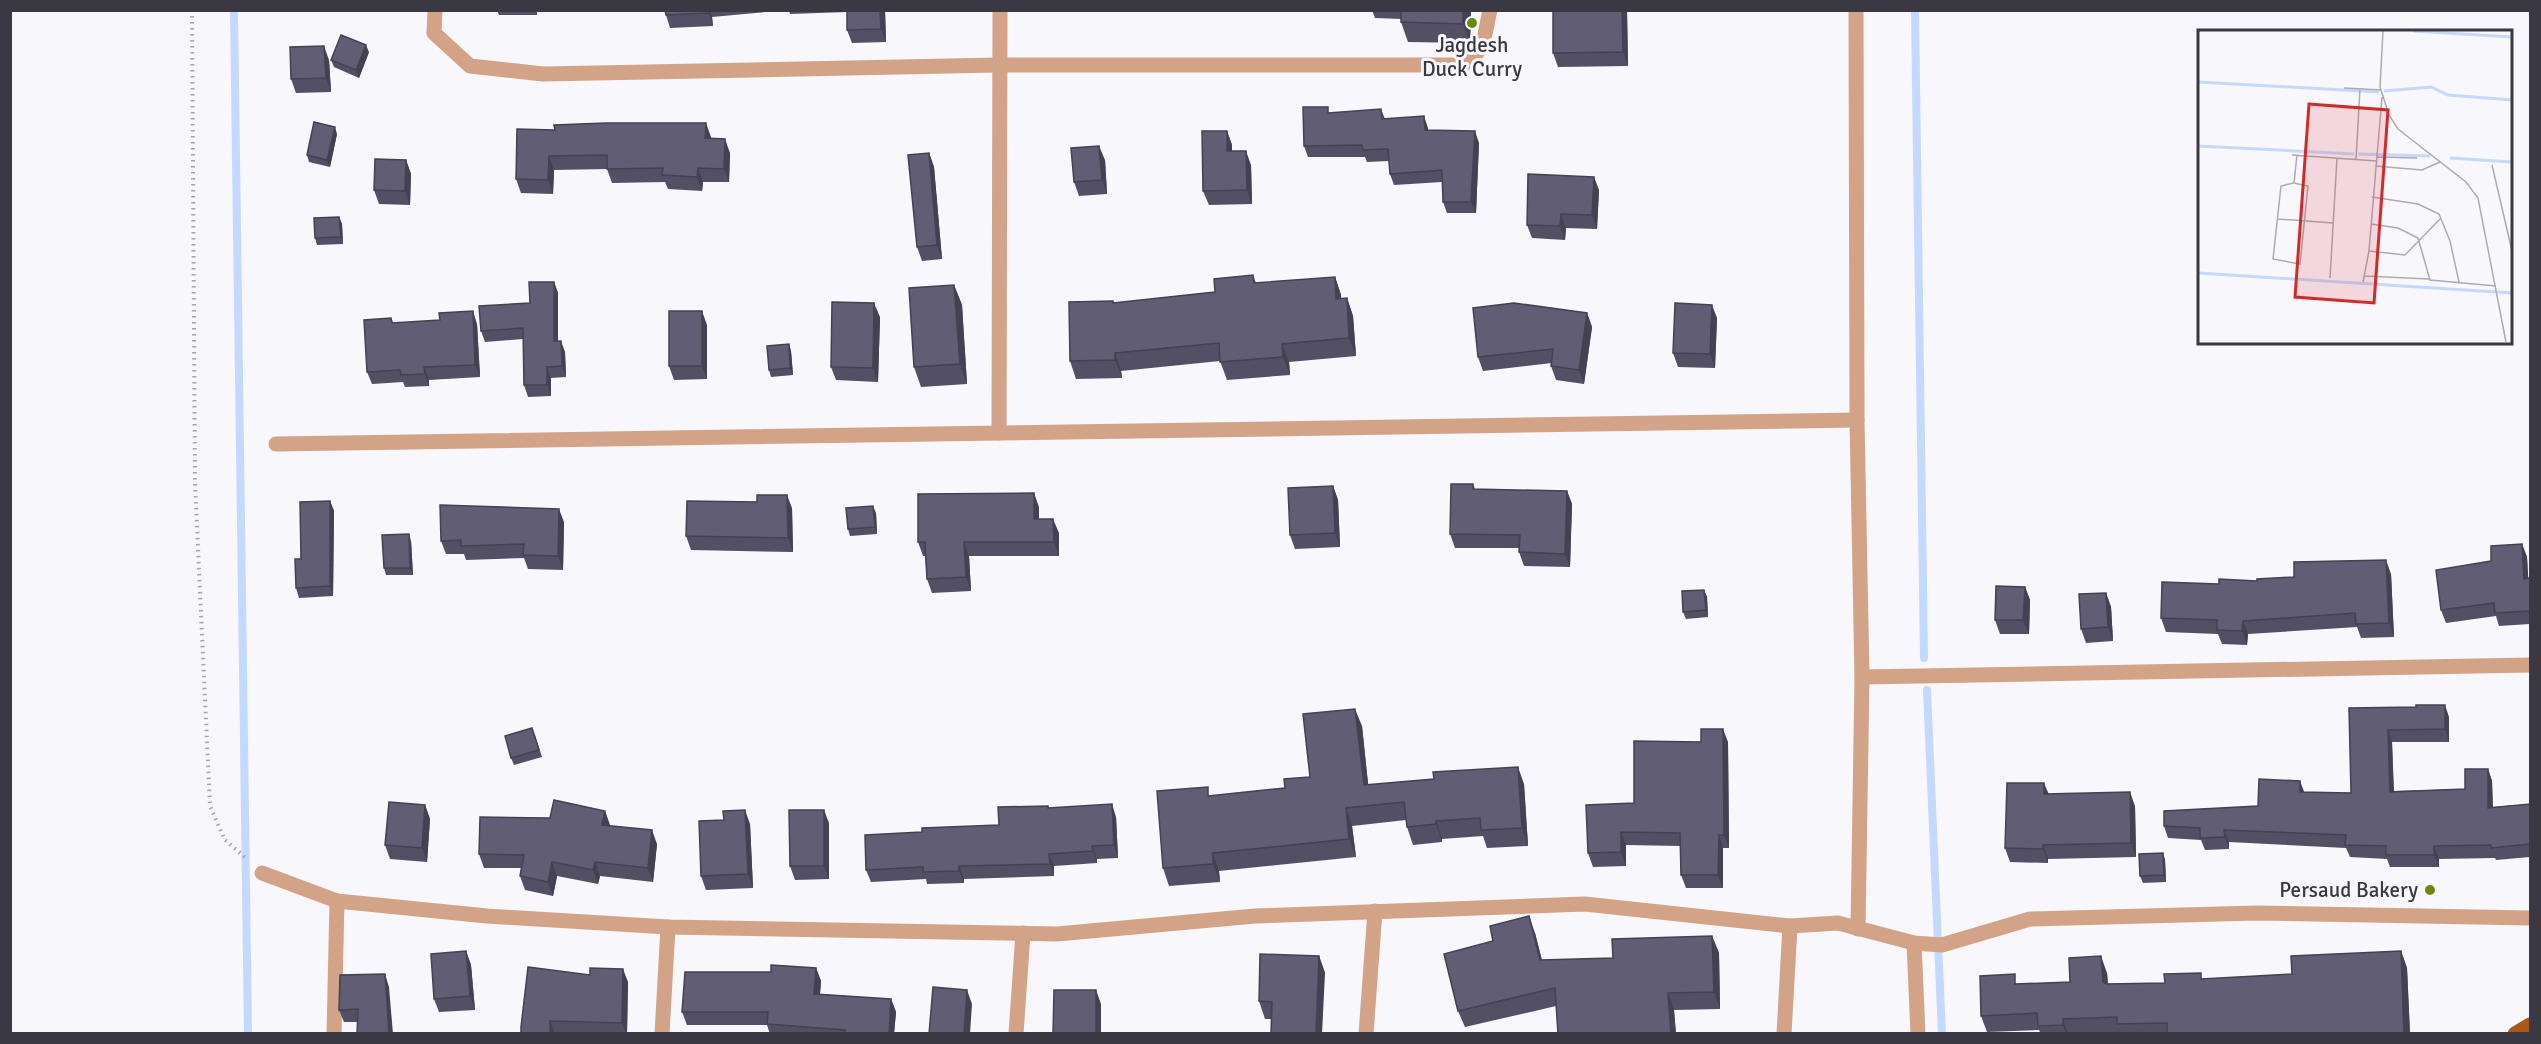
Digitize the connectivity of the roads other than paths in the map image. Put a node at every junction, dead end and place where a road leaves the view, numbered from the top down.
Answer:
1 (435, 10) edge
2 (1000, 10) edge
3 (1490, 10) edge
4 (1856, 10) edge
5 (998, 65) junction
6 (1857, 420) junction
7 (999, 433) junction
8 (276, 444) dead end
9 (2530, 665) edge
10 (1862, 677) junction
11 (262, 873) road end
12 (337, 901) junction
13 (1375, 912) junction
14 (2530, 918) edge
15 (1790, 926) junction
16 (668, 927) junction
17 (1858, 929) junction
18 (1023, 933) junction
19 (1914, 943) junction
20 (2530, 1025) edge
21 (334, 1034) edge
22 (662, 1034) edge
23 (1016, 1034) edge
24 (1366, 1034) edge
25 (1784, 1034) edge
26 (1918, 1034) edge
27 (2515, 1034) edge

1 - 5 street
2 - 5 street
3 - 5 street
4 - 6 street
5 - 7 street
6 - 7 street
6 - 10 street
7 - 8 street
9 - 10 street
10 - 17 street
11 - 12 street
12 - 16 street
12 - 21 street
13 - 15 street
13 - 18 street
13 - 24 street
14 - 19 street
15 - 17 street
15 - 25 street
16 - 18 street
16 - 22 street
17 - 19 street
18 - 23 street
19 - 26 street
20 - 27 main road

